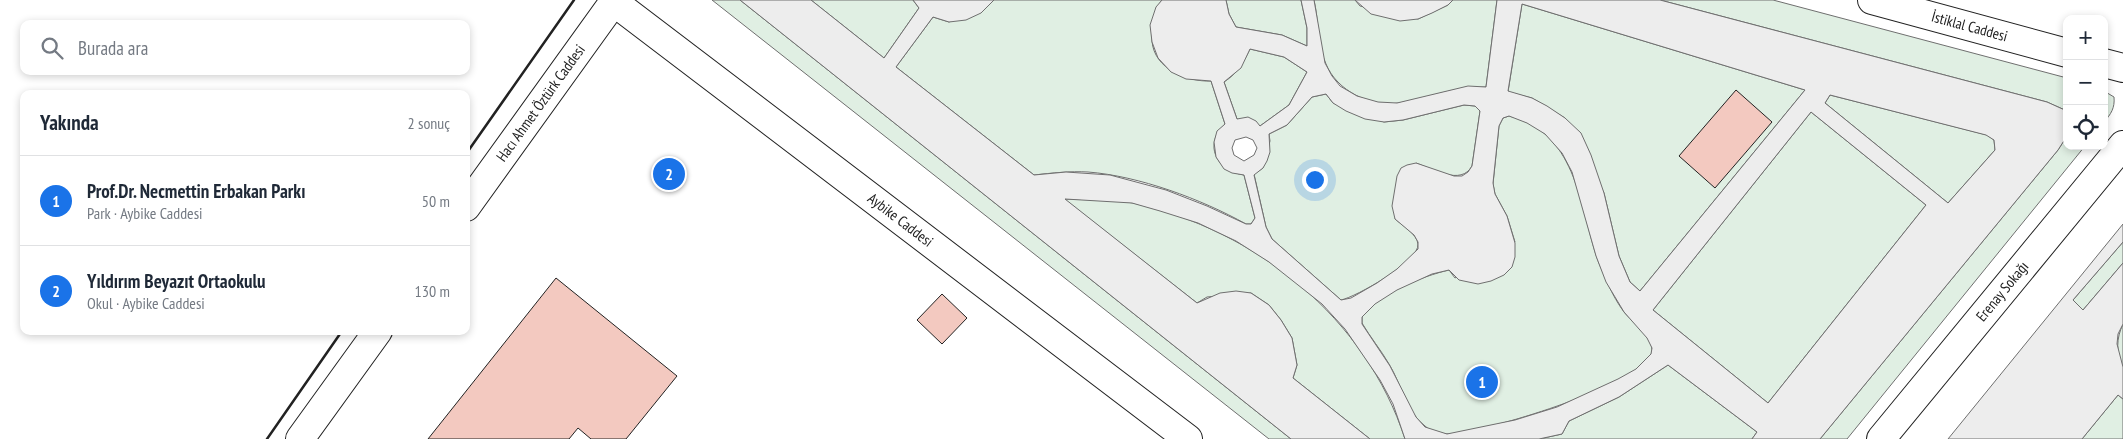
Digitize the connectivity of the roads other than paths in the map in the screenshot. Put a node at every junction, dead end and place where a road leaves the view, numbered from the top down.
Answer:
1 (1872, 0) edge
2 (614, 1) edge
3 (2063, 52) edge
4 (2108, 64) edge
5 (2123, 68) edge
6 (2123, 145) edge
7 (470, 202) edge
8 (375, 335) edge
9 (300, 439) edge
10 (1188, 439) edge
11 (1881, 439) edge

1 - 3 street, İstiklal Caddesi
2 - 7 street, Hacı Ahmet Öztürk Caddesi
2 - 10 street, Aybike Caddesi
4 - 5 street
6 - 11 street, Erenay Sokağı
8 - 9 street

